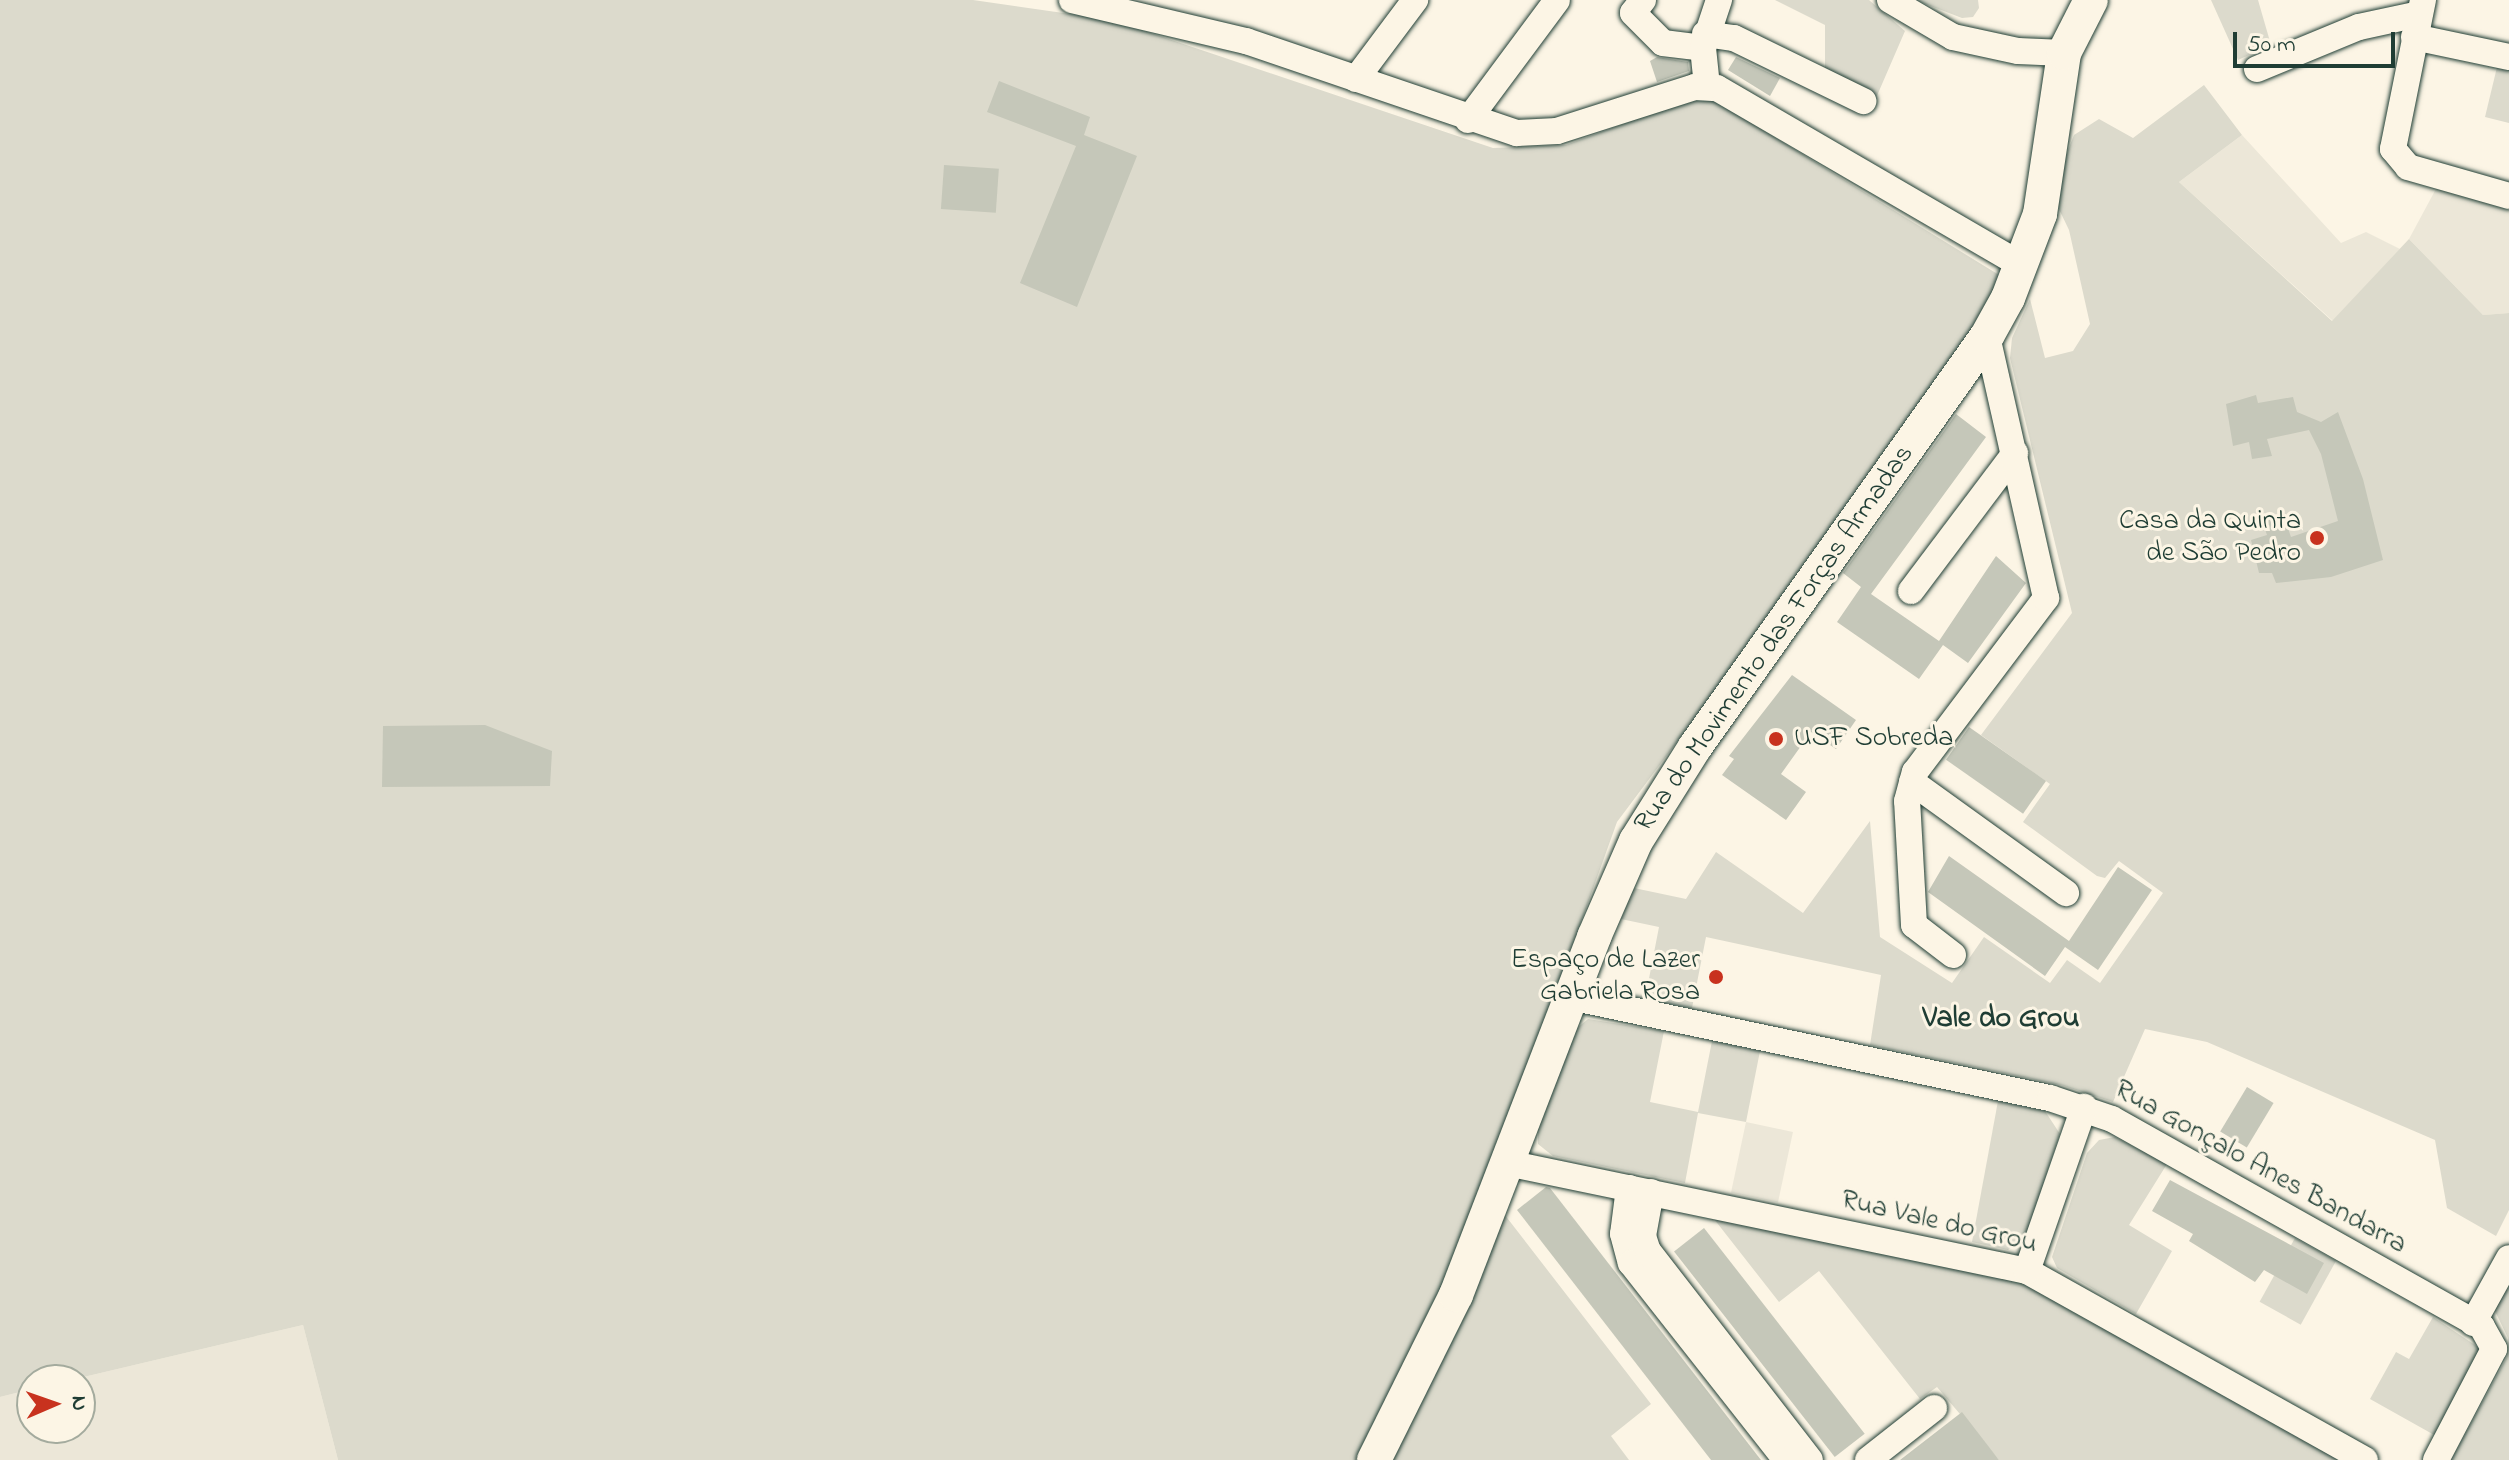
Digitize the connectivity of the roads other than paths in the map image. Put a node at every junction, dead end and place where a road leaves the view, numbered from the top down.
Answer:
1 (1072, 0) edge
2 (1415, 0) edge
3 (1557, 0) edge
4 (1643, 0) edge
5 (1719, 0) edge
6 (1890, 0) edge
7 (2091, 0) edge
8 (2419, 17) edge
9 (1704, 41) junction
10 (2064, 53) junction
11 (2509, 57) edge
12 (2257, 69) dead end
13 (1356, 79) junction
14 (1707, 86) junction
15 (1863, 101) dead end
16 (1468, 120) junction
17 (2509, 196) edge
18 (2023, 266) junction
19 (1987, 336) junction
20 (2015, 453) junction
21 (1911, 591) dead end
22 (1912, 782) junction
23 (2066, 893) dead end
24 (1953, 955) dead end
25 (1570, 997) junction
26 (2084, 1107) junction
27 (1507, 1163) junction
28 (1640, 1190) junction
29 (2509, 1258) edge
30 (2027, 1271) junction
31 (2473, 1323) junction
32 (1934, 1408) dead end
33 (1374, 1460) edge
34 (1786, 1460) edge
35 (1810, 1460) edge
36 (1868, 1460) edge
37 (2365, 1460) edge
38 (2436, 1460) edge

1 - 13 street
2 - 13 street
3 - 16 street
4 - 9 street
5 - 9 street
6 - 10 street
7 - 10 main road, Rua do Movimento das Forças Armadas
8 - 11 street
8 - 12 street
8 - 17 street
9 - 14 street
9 - 15 street
10 - 18 main road, Rua do Movimento das Forças Armadas
13 - 16 street
14 - 16 street
14 - 18 street
18 - 19 main road, Rua do Movimento das Forças Armadas
19 - 20 street
19 - 25 main road, Rua do Movimento das Forças Armadas
20 - 21 street
20 - 22 street
22 - 23 street
22 - 24 street
25 - 26 street, Rua Gonçalo Anes Bandarra
25 - 27 main road, Rua do Movimento das Forças Armadas
26 - 30 street
26 - 31 street, Rua Gonçalo Anes Bandarra
27 - 28 street, Rua Vale do Grou
27 - 33 main road, Rua do Movimento das Forças Armadas
28 - 30 street, Rua Vale do Grou
28 - 34 street
28 - 35 street
29 - 31 street
30 - 37 street, Rua Vale do Grou
31 - 38 street, Rua Gonçalo Anes Bandarra
32 - 36 street

